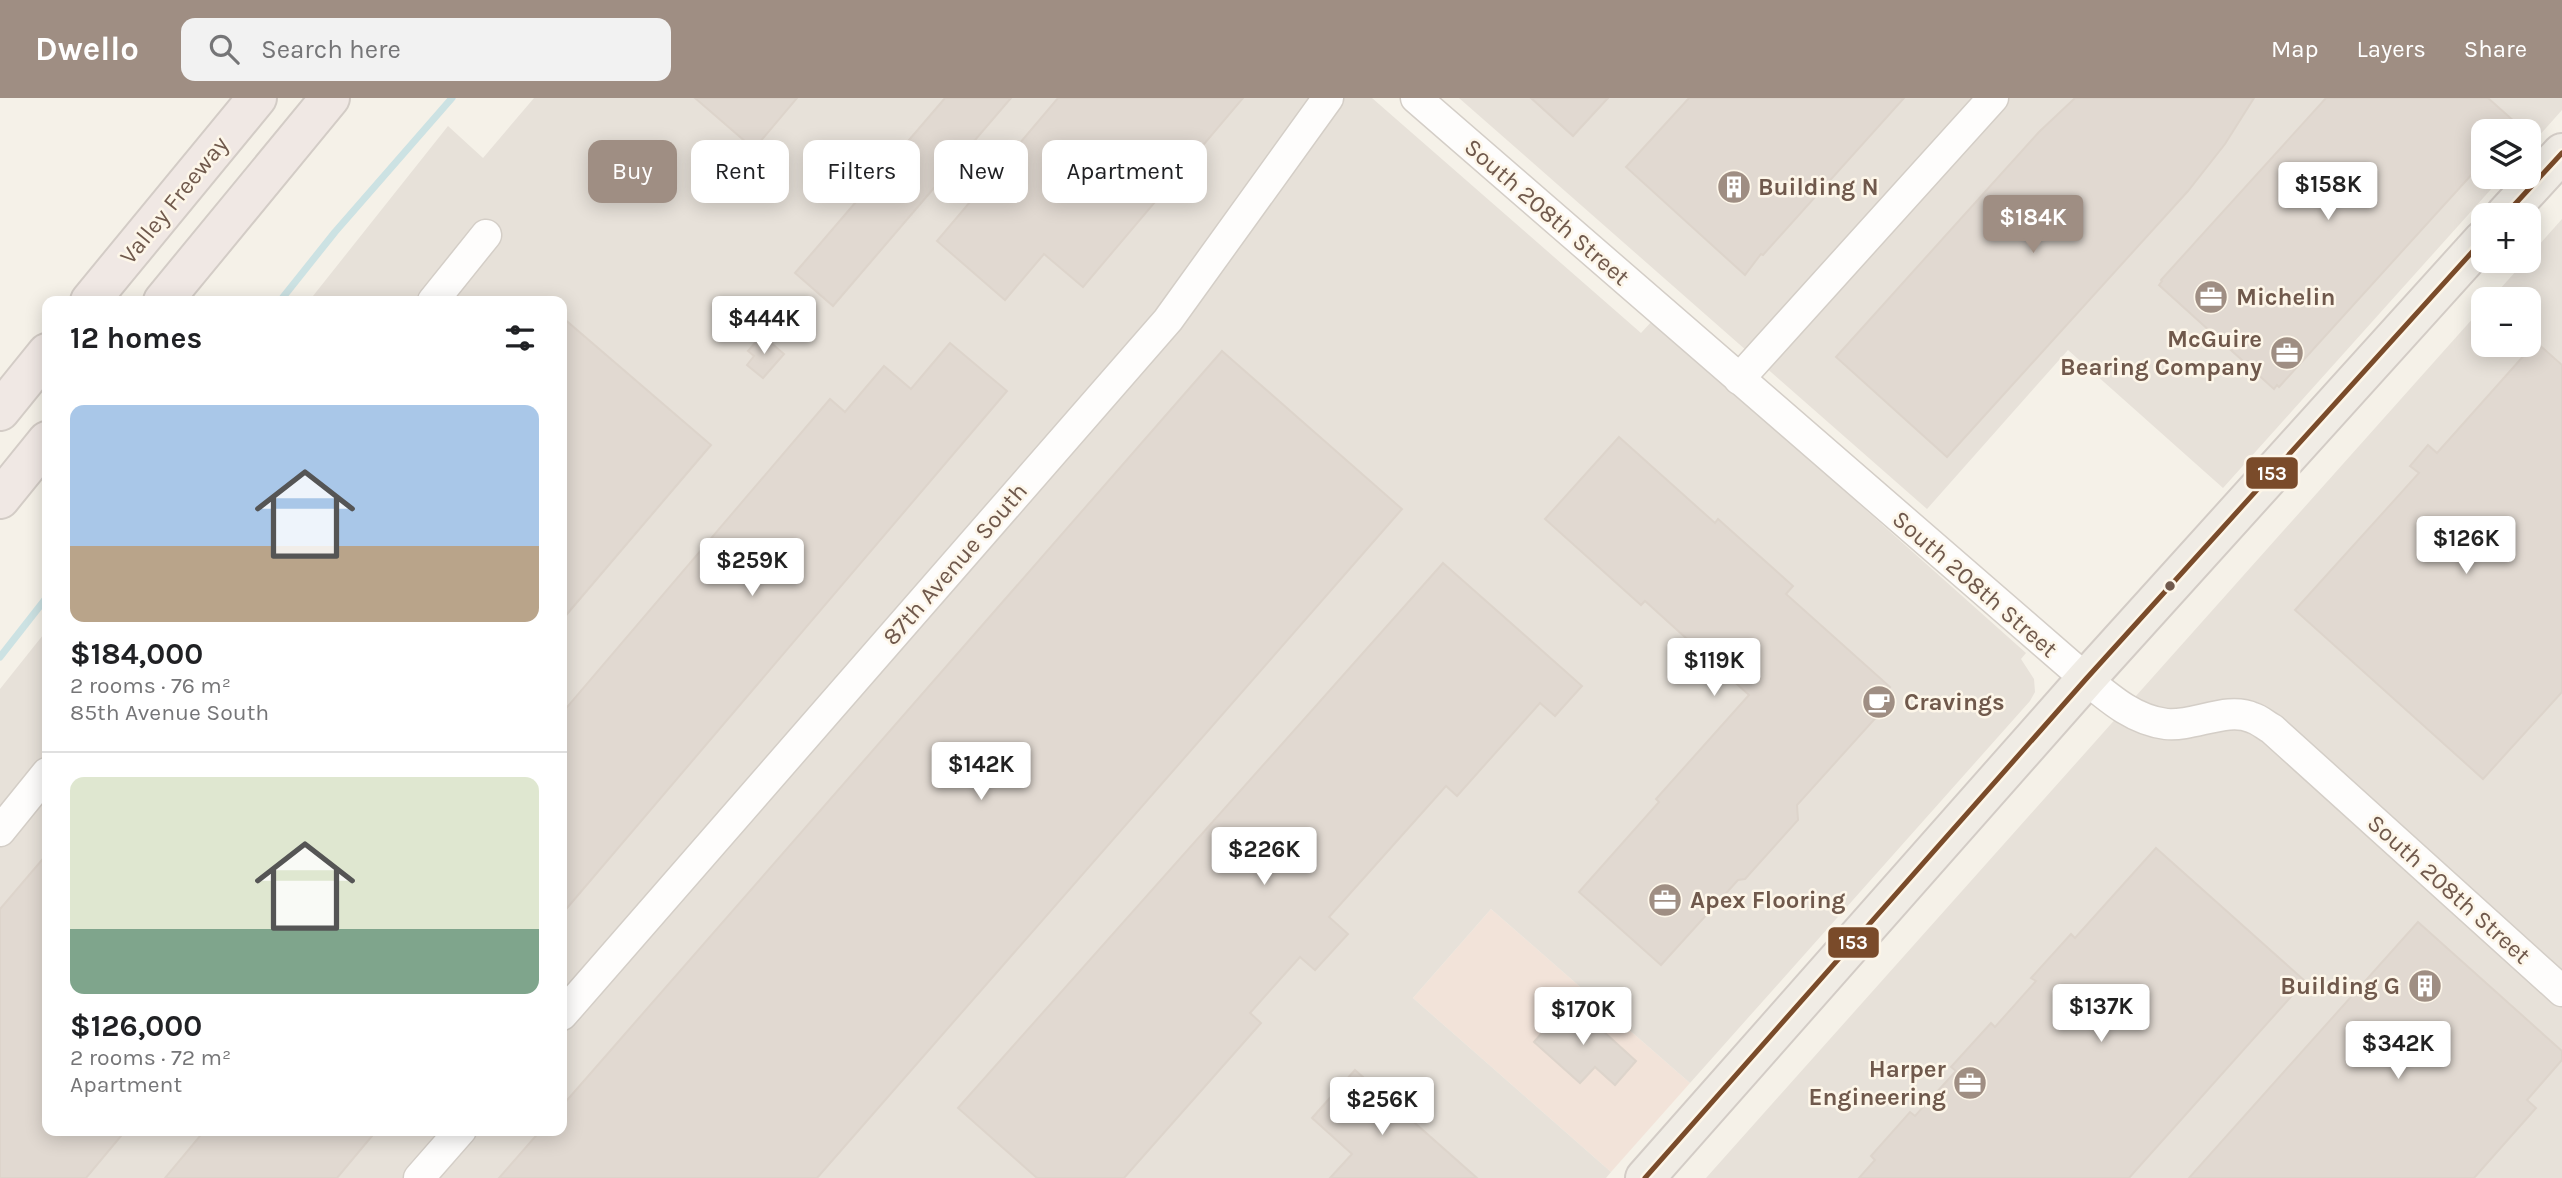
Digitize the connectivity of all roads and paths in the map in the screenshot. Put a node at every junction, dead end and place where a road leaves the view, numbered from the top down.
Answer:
1 (257, 98) edge
2 (330, 98) edge
3 (1328, 98) edge
4 (1416, 98) edge
5 (1993, 98) edge
6 (2562, 152) edge
7 (2516, 203) edge
8 (486, 235) dead end
9 (2471, 253) edge
10 (94, 296) edge
11 (167, 296) edge
12 (436, 296) edge
13 (42, 359) edge
14 (1739, 379) junction
15 (0, 411) edge
16 (42, 448) edge
17 (0, 499) edge
18 (2086, 679) junction
19 (42, 779) edge
20 (0, 831) edge
21 (2562, 991) edge
22 (567, 1009) edge
23 (456, 1136) edge
24 (419, 1178) edge
25 (1645, 1178) edge

1 - 10 highway, Valley Freeway
2 - 11 highway
3 - 22 street, 87th Avenue South
4 - 14 street, South 208th Street
5 - 14 street
6 - 7 main road
8 - 12 street
9 - 18 main road
13 - 15 highway
14 - 18 street, South 208th Street
16 - 17 highway
18 - 21 street, South 208th Street
18 - 25 main road
19 - 20 street
23 - 24 street

